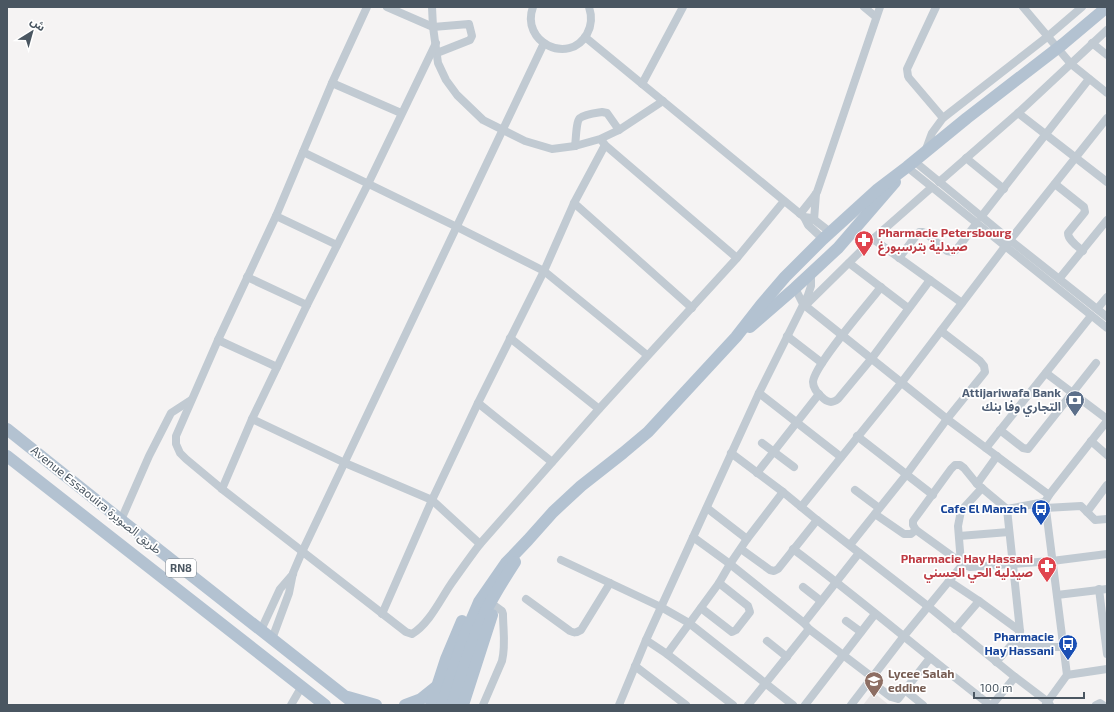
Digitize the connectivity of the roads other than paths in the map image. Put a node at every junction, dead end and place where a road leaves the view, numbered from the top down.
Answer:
1 (367, 7) edge
2 (387, 7) edge
3 (432, 7) edge
4 (533, 7) edge
5 (589, 7) edge
6 (683, 7) edge
7 (864, 7) edge
8 (880, 7) edge
9 (936, 7) edge
10 (1023, 7) edge
11 (1082, 7) edge
12 (1107, 7) edge
13 (876, 17) junction
14 (433, 27) junction
15 (1107, 30) edge
16 (585, 37) junction
17 (1047, 37) junction
18 (436, 43) junction
19 (1092, 43) junction
20 (544, 44) junction
21 (1057, 48) junction
22 (437, 53) junction
23 (1107, 55) edge
24 (1071, 64) junction
25 (1089, 79) junction
26 (332, 83) junction
27 (642, 84) junction
28 (1107, 93) edge
29 (663, 101) junction
30 (402, 113) junction
31 (1018, 113) junction
32 (943, 118) junction
33 (1107, 118) edge
34 (502, 129) junction
35 (619, 130) junction
36 (1046, 135) junction
37 (603, 142) junction
38 (575, 146) junction
39 (303, 152) junction
40 (924, 153) junction
41 (1075, 157) junction
42 (966, 158) junction
43 (911, 164) junction
44 (939, 182) junction
45 (1107, 182) edge
46 (368, 184) junction
47 (1054, 184) junction
48 (931, 188) junction
49 (1004, 189) junction
50 (817, 192) junction
51 (784, 201) junction
52 (574, 203) junction
53 (802, 215) junction
54 (276, 216) junction
55 (981, 217) junction
56 (814, 220) junction
57 (1107, 220) edge
58 (976, 224) junction
59 (457, 227) junction
60 (829, 234) junction
61 (873, 239) junction
62 (1010, 240) junction
63 (842, 244) junction
64 (337, 245) junction
65 (1005, 247) junction
66 (1083, 250) junction
67 (737, 258) junction
68 (899, 258) junction
69 (849, 262) junction
70 (544, 271) junction
71 (811, 274) junction
72 (247, 277) junction
73 (785, 277) junction
74 (1059, 279) junction
75 (930, 280) junction
76 (882, 287) junction
77 (795, 288) junction
78 (1107, 296) edge
79 (962, 302) junction
80 (307, 305) junction
81 (804, 305) junction
82 (692, 308) junction
83 (908, 308) junction
84 (1097, 309) junction
85 (1091, 316) junction
86 (1107, 317) edge
87 (1107, 328) edge
88 (941, 331) junction
89 (842, 335) junction
90 (787, 336) junction
91 (736, 337) junction
92 (510, 338) junction
93 (218, 340) junction
94 (647, 355) junction
95 (872, 358) junction
96 (822, 363) junction
97 (1096, 363) dead end
98 (277, 367) junction
99 (1046, 373) junction
100 (902, 382) junction
101 (1073, 393) junction
102 (759, 394) junction
103 (819, 394) junction
104 (191, 400) junction
105 (478, 403) junction
106 (599, 409) junction
107 (252, 419) junction
108 (947, 419) junction
109 (1107, 420) edge
110 (796, 423) junction
111 (7, 429) edge
112 (1000, 430) junction
113 (857, 436) junction
114 (1091, 441) junction
115 (762, 443) dead end
116 (986, 448) junction
117 (774, 452) junction
118 (731, 453) junction
119 (1107, 454) edge
120 (7, 456) edge
121 (997, 456) junction
122 (841, 457) junction
123 (552, 462) junction
124 (345, 463) junction
125 (794, 467) dead end
126 (757, 472) junction
127 (906, 475) junction
128 (1107, 485) edge
129 (979, 486) junction
130 (222, 489) junction
131 (855, 490) dead end
132 (783, 492) junction
133 (933, 495) junction
134 (432, 500) junction
135 (1046, 502) junction
136 (801, 507) junction
137 (707, 508) junction
138 (1007, 509) junction
139 (877, 511) junction
140 (1086, 512) junction
141 (1107, 519) edge
142 (121, 520) junction
143 (816, 520) junction
144 (916, 530) junction
145 (1009, 532) junction
146 (959, 536) junction
147 (693, 537) junction
148 (748, 539) junction
149 (480, 544) junction
150 (850, 546) junction
151 (741, 549) junction
152 (793, 549) junction
153 (302, 552) junction
154 (859, 553) junction
155 (1107, 554) edge
156 (561, 560) dead end
157 (1052, 561) junction
158 (730, 564) junction
159 (962, 564) junction
160 (1014, 564) junction
161 (293, 573) junction
162 (949, 581) junction
163 (497, 582) junction
164 (836, 582) junction
165 (610, 583) junction
166 (720, 583) junction
167 (803, 587) dead end
168 (1103, 589) edge
169 (1057, 595) junction
170 (526, 600) dead end
171 (821, 601) junction
172 (979, 601) junction
173 (495, 606) junction
174 (661, 606) junction
175 (929, 607) junction
176 (700, 608) junction
177 (382, 614) junction
178 (875, 614) junction
179 (846, 620) dead end
180 (689, 623) junction
181 (807, 626) junction
182 (956, 629) junction
183 (261, 630) junction
184 (1020, 631) junction
185 (861, 632) junction
186 (1106, 634) edge
187 (904, 636) junction
188 (272, 639) junction
189 (646, 640) junction
190 (767, 641) dead end
191 (1015, 642) junction
192 (1064, 647) junction
193 (667, 654) junction
194 (1107, 654) edge
195 (844, 655) junction
196 (787, 656) junction
197 (930, 658) junction
198 (996, 662) junction
199 (635, 666) junction
200 (1107, 669) edge
201 (1067, 675) junction
202 (1015, 677) junction
203 (871, 679) junction
204 (765, 683) junction
205 (302, 686) junction
206 (437, 686) junction
207 (906, 691) junction
208 (341, 694) junction
209 (1107, 701) edge
210 (621, 704) edge
211 (1048, 704) edge
212 (291, 705) edge
213 (325, 705) edge
214 (356, 705) edge
215 (376, 705) edge
216 (405, 705) edge
217 (431, 705) edge
218 (442, 705) edge
219 (452, 705) edge
220 (463, 705) edge
221 (483, 705) edge
222 (684, 705) edge
223 (734, 705) edge
224 (748, 705) edge
225 (793, 705) edge
226 (805, 705) edge
227 (851, 705) edge
228 (923, 705) edge
229 (991, 705) edge
230 (1096, 705) edge
231 (1103, 705) edge

1 - 26 street
2 - 14 street
3 - 14 street
4 - 20 street
5 - 16 street
6 - 27 street
7 - 13 street
8 - 13 street
9 - 32 street
10 - 17 street
11 - 17 street
12 - 21 main road
13 - 50 street
14 - 18 street
14 - 22 street
15 - 19 street
16 - 20 street
16 - 27 street
17 - 21 street
17 - 32 street
18 - 22 street
18 - 30 street
19 - 23 street
19 - 24 street
20 - 34 street
21 - 24 street
21 - 40 main road
22 - 34 street
24 - 25 street
24 - 31 street
25 - 28 street
25 - 36 street
26 - 30 street
26 - 39 street
27 - 29 street
29 - 35 street
29 - 51 street
30 - 46 street
31 - 36 street
31 - 42 street
32 - 40 street
33 - 41 street
34 - 38 street
34 - 59 street
35 - 37 street
35 - 38 street
36 - 41 street
36 - 49 street
37 - 38 street
37 - 52 street
37 - 67 street
39 - 46 street
39 - 54 street
40 - 43 main road
41 - 45 street
41 - 47 street
42 - 44 street
42 - 49 street
43 - 44 street
43 - 48 street
43 - 60 main road
43 - 63 main road
44 - 55 street
46 - 59 street
46 - 64 street
47 - 62 street
47 - 66 street
48 - 58 street
48 - 61 street
49 - 55 street
50 - 53 street
50 - 56 street
51 - 53 street
51 - 67 street
52 - 70 street
52 - 82 street
53 - 56 street
53 - 60 street
54 - 64 street
54 - 72 street
55 - 62 street
56 - 60 street
57 - 66 street
58 - 65 street
58 - 68 street
59 - 70 street
59 - 124 street
60 - 63 main road
60 - 73 main road
61 - 68 street
61 - 69 street
62 - 65 street
62 - 74 street
63 - 71 main road
64 - 80 street
65 - 79 street
65 - 85 street
66 - 74 street
67 - 82 street
68 - 75 street
69 - 76 street
69 - 81 street
70 - 92 street
70 - 94 street
71 - 77 main road
71 - 81 street
72 - 80 street
72 - 93 street
73 - 77 main road
73 - 91 main road
74 - 84 street
75 - 79 street
75 - 83 street
76 - 83 street
76 - 89 street
77 - 81 street
77 - 91 main road
78 - 84 street
79 - 88 street
80 - 98 street
81 - 89 street
81 - 90 street
82 - 94 street
83 - 95 street
84 - 86 street
85 - 87 street
85 - 99 street
88 - 100 street
88 - 108 street
89 - 95 street
89 - 96 street
90 - 96 street
90 - 102 street
91 - 163 main road
92 - 105 street
92 - 106 street
93 - 98 street
93 - 104 street
94 - 106 street
95 - 100 street
95 - 103 street
96 - 103 street
97 - 101 street
98 - 107 street
99 - 101 street
99 - 112 street
100 - 108 street
100 - 113 street
101 - 109 street
101 - 112 street
102 - 110 street
102 - 118 street
103 - 110 street
104 - 130 street
104 - 142 street
105 - 123 street
105 - 134 street
106 - 123 street
107 - 124 street
107 - 130 street
108 - 116 street
108 - 127 street
109 - 114 street
110 - 117 street
110 - 122 street
111 - 142 main road, Avenue Essaouira طريق الصويرة / RN8
112 - 116 street
113 - 122 street
113 - 127 street
114 - 119 street
114 - 135 street
115 - 117 street
116 - 121 street
117 - 125 street
117 - 126 street
118 - 126 street
118 - 137 street
120 - 205 main road, Avenue Essaouira طريق الصويرة / RN8
121 - 129 street
121 - 135 street
122 - 136 street
123 - 149 street
124 - 134 street
124 - 153 street
126 - 132 street
127 - 133 street
127 - 139 street
128 - 140 street
129 - 133 street
129 - 138 street
129 - 146 street
130 - 153 street
131 - 139 street
132 - 136 street
132 - 148 street
133 - 144 street
134 - 149 street
134 - 177 street
135 - 138 street
135 - 140 street
135 - 157 street
136 - 143 street
137 - 147 street
137 - 148 street
138 - 145 street
139 - 144 street
139 - 150 street
140 - 141 street
142 - 183 main road, Avenue Essaouira طريق الصويرة / RN8
143 - 150 street
143 - 152 street
144 - 159 street
145 - 146 street
145 - 160 street
146 - 159 street
147 - 158 street
147 - 174 street
148 - 151 street
149 - 177 street
150 - 154 street
151 - 152 street
151 - 158 street
152 - 164 street
153 - 161 street
153 - 177 street
154 - 164 street
154 - 175 street
155 - 157 street
156 - 165 street
157 - 160 street
157 - 169 street
158 - 166 street
158 - 181 street
159 - 160 street
159 - 162 street
160 - 184 street
161 - 183 street
161 - 188 street
162 - 172 street
162 - 175 street
163 - 173 main road
163 - 206 main road
163 - 218 main road
163 - 219 main road
164 - 171 street
164 - 178 street
165 - 170 street
165 - 174 street
166 - 176 street
166 - 176 street
167 - 171 street
168 - 169 street
168 - 186 street
169 - 192 street
171 - 181 street
172 - 182 street
172 - 184 street
173 - 220 main road
173 - 221 street
174 - 180 street
174 - 189 street
175 - 182 street
175 - 187 street
176 - 180 street
178 - 185 street
178 - 187 street
179 - 185 street
180 - 193 street
180 - 204 street
181 - 195 street
181 - 196 street
182 - 198 street
183 - 188 main road, Avenue Essaouira طريق الصويرة / RN8
184 - 191 street
185 - 195 street
186 - 194 street
187 - 197 street
187 - 203 street
188 - 208 main road, Avenue Essaouira طريق الصويرة / RN8
189 - 193 street
189 - 199 street
190 - 196 street
191 - 192 street
191 - 198 street
192 - 201 street
193 - 223 street
195 - 203 street
195 - 226 street
196 - 204 street
197 - 207 street
197 - 229 street
198 - 202 street
199 - 210 street
199 - 222 street
200 - 201 street
201 - 211 street
202 - 211 street
202 - 229 street
203 - 207 street
203 - 227 street
204 - 224 street
204 - 225 street
205 - 212 street
205 - 213 main road, Avenue Essaouira طريق الصويرة / RN8
206 - 216 main road
206 - 217 main road
207 - 228 street
208 - 214 main road, Avenue Essaouira طريق الصويرة / RN8
208 - 215 main road
209 - 231 street
230 - 231 street

